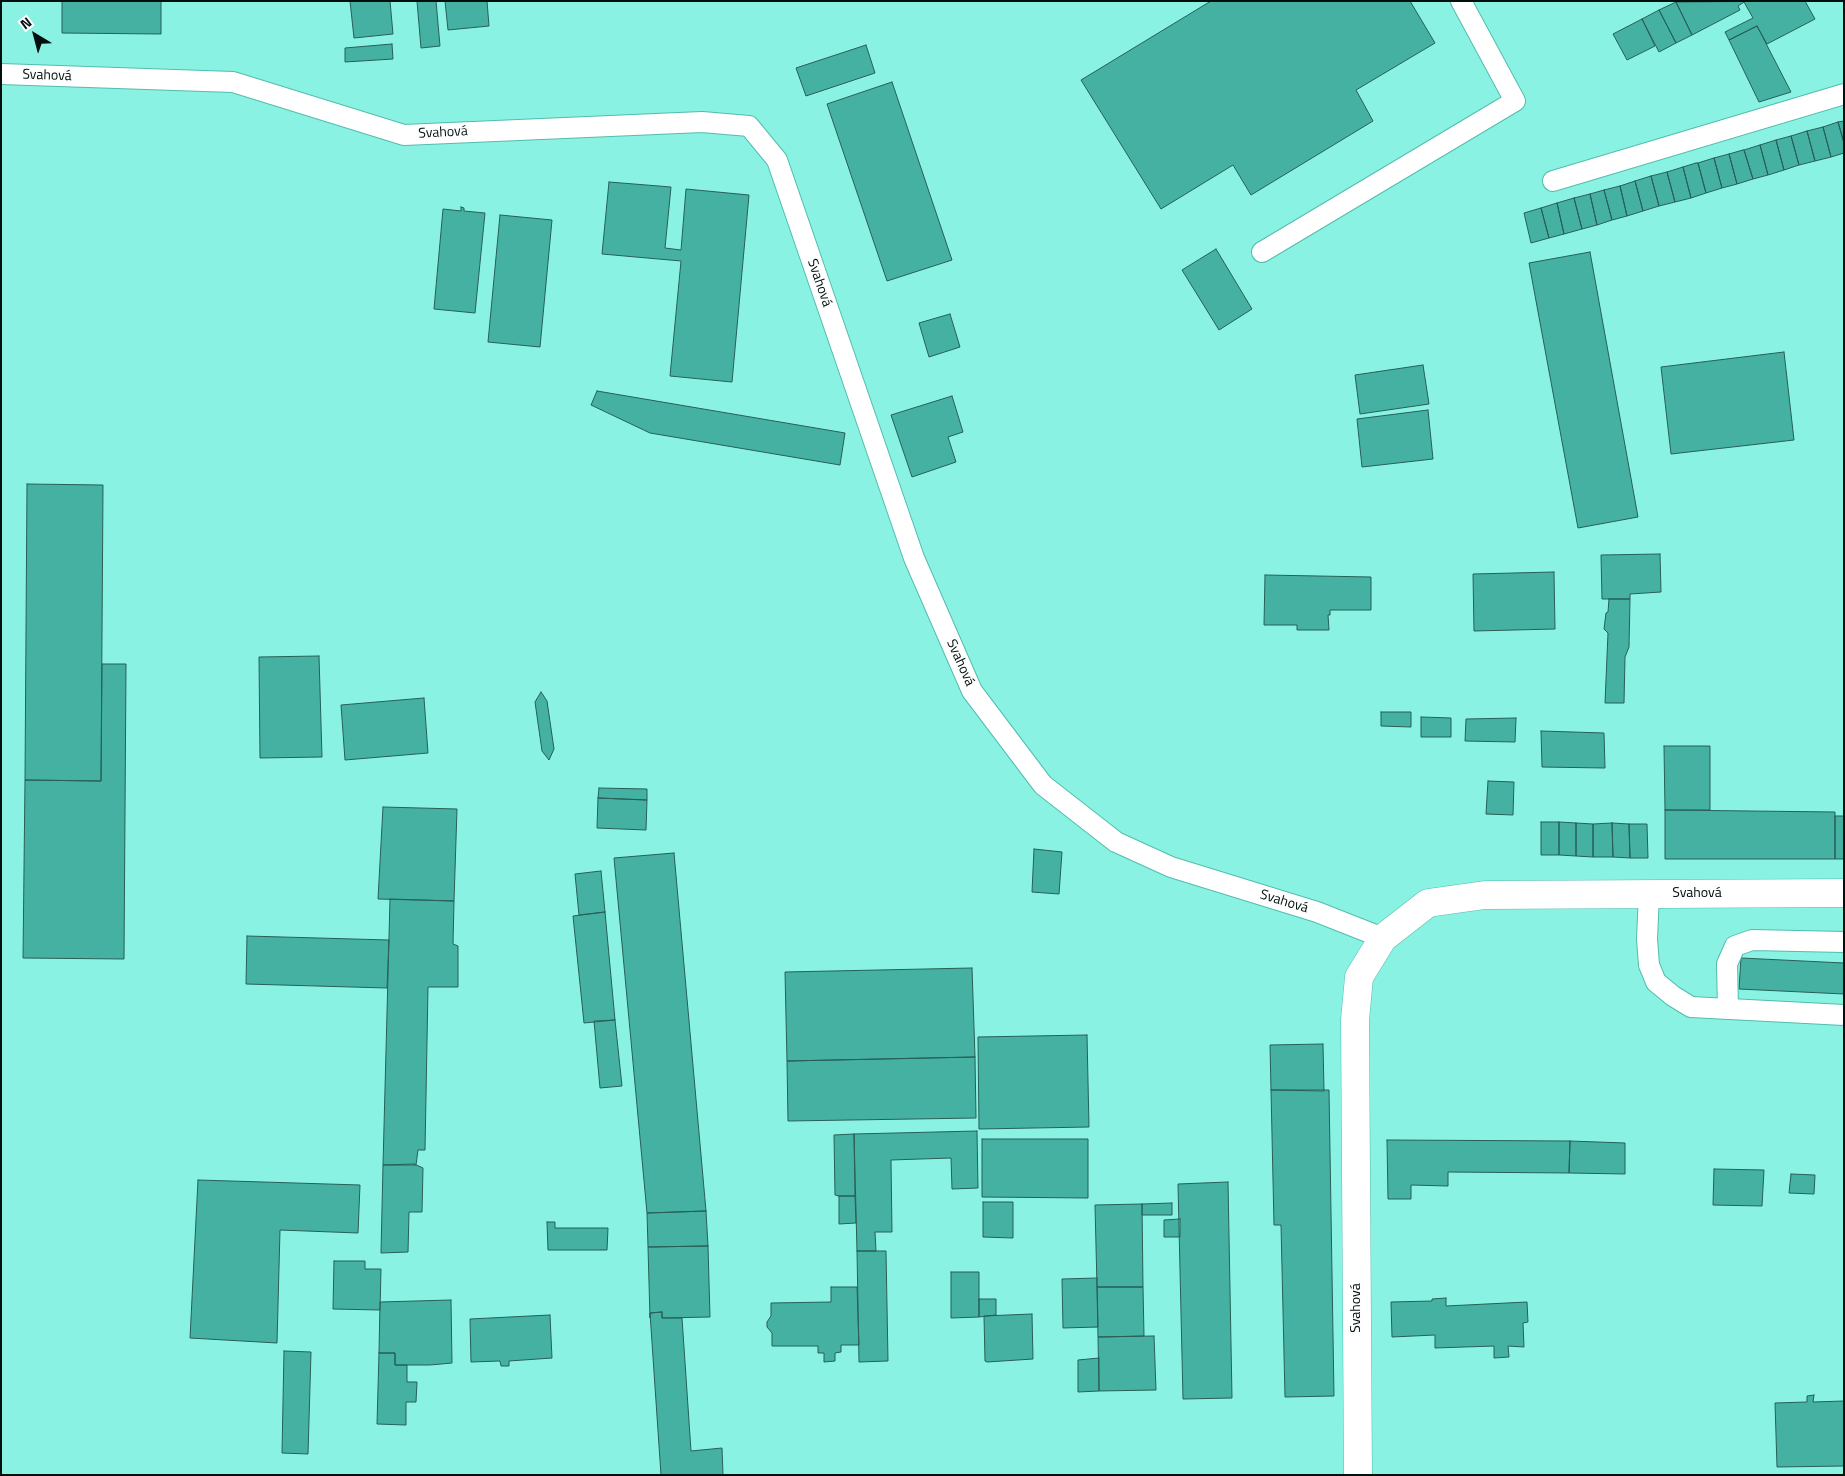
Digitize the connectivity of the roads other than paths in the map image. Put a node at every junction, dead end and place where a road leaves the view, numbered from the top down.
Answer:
1 (1461, 1) edge
2 (1, 74) edge
3 (1844, 94) edge
4 (1553, 181) dead end
5 (1262, 252) dead end
6 (1844, 892) edge
7 (1649, 894) junction
8 (1383, 938) junction
9 (1844, 942) edge
10 (1728, 1009) junction
11 (1844, 1015) edge
12 (1358, 1475) edge

1 - 5 lane
2 - 8 lane, Svahová
3 - 4 lane
6 - 7 street, Svahová
7 - 8 street, Svahová
7 - 10 lane
8 - 12 street, Svahová
9 - 10 lane
10 - 11 lane

